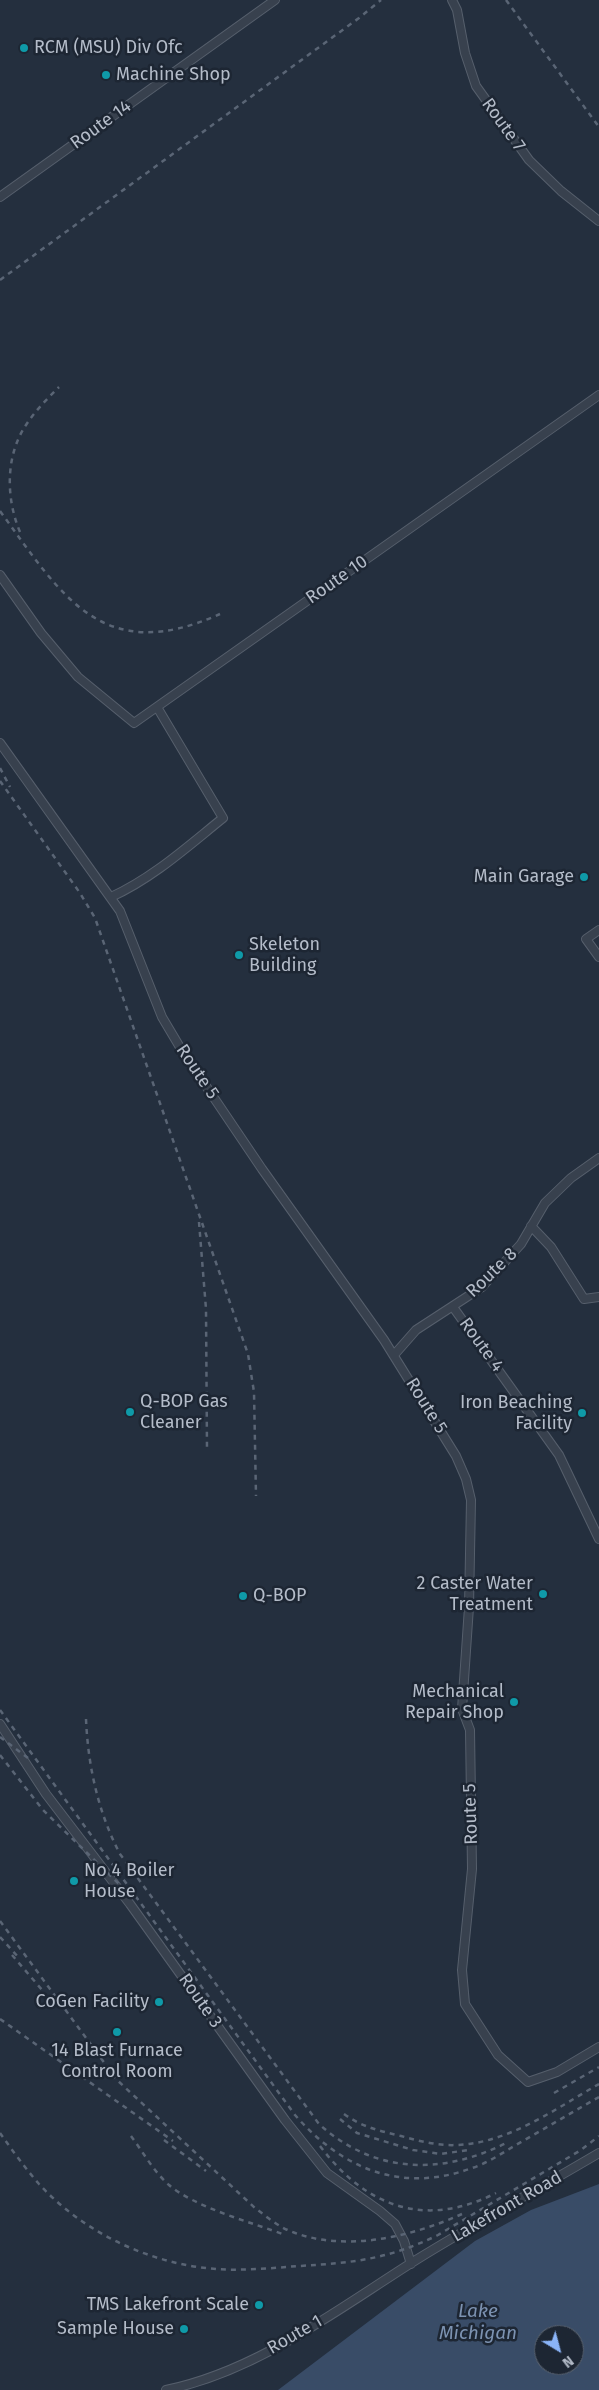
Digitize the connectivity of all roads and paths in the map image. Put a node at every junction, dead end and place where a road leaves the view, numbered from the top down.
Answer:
1 (275, 0) edge
2 (452, 0) edge
3 (0, 197) edge
4 (599, 221) edge
5 (599, 395) edge
6 (0, 575) edge
7 (157, 707) junction
8 (0, 743) edge
9 (111, 897) junction
10 (599, 930) edge
11 (599, 956) edge
12 (599, 1158) edge
13 (531, 1226) junction
14 (599, 1297) edge
15 (453, 1307) junction
16 (394, 1355) junction
17 (599, 1538) edge
18 (0, 1724) edge
19 (599, 2047) edge
20 (599, 2153) edge
21 (413, 2263) junction
22 (166, 2390) edge

1 - 3 street, Route 14
2 - 4 street, Route 7
5 - 7 street, Route 10
6 - 7 street, Route 10
7 - 9 street
8 - 9 street, Route 5
9 - 16 street, Route 5
10 - 11 street
12 - 13 street, Route 8
13 - 14 street
13 - 15 street, Route 8
15 - 16 street, Route 8
15 - 17 street, Route 4
16 - 19 street, Route 5
18 - 21 street, Route 3
20 - 21 street, Lakefront Road
21 - 22 street, Route 1

